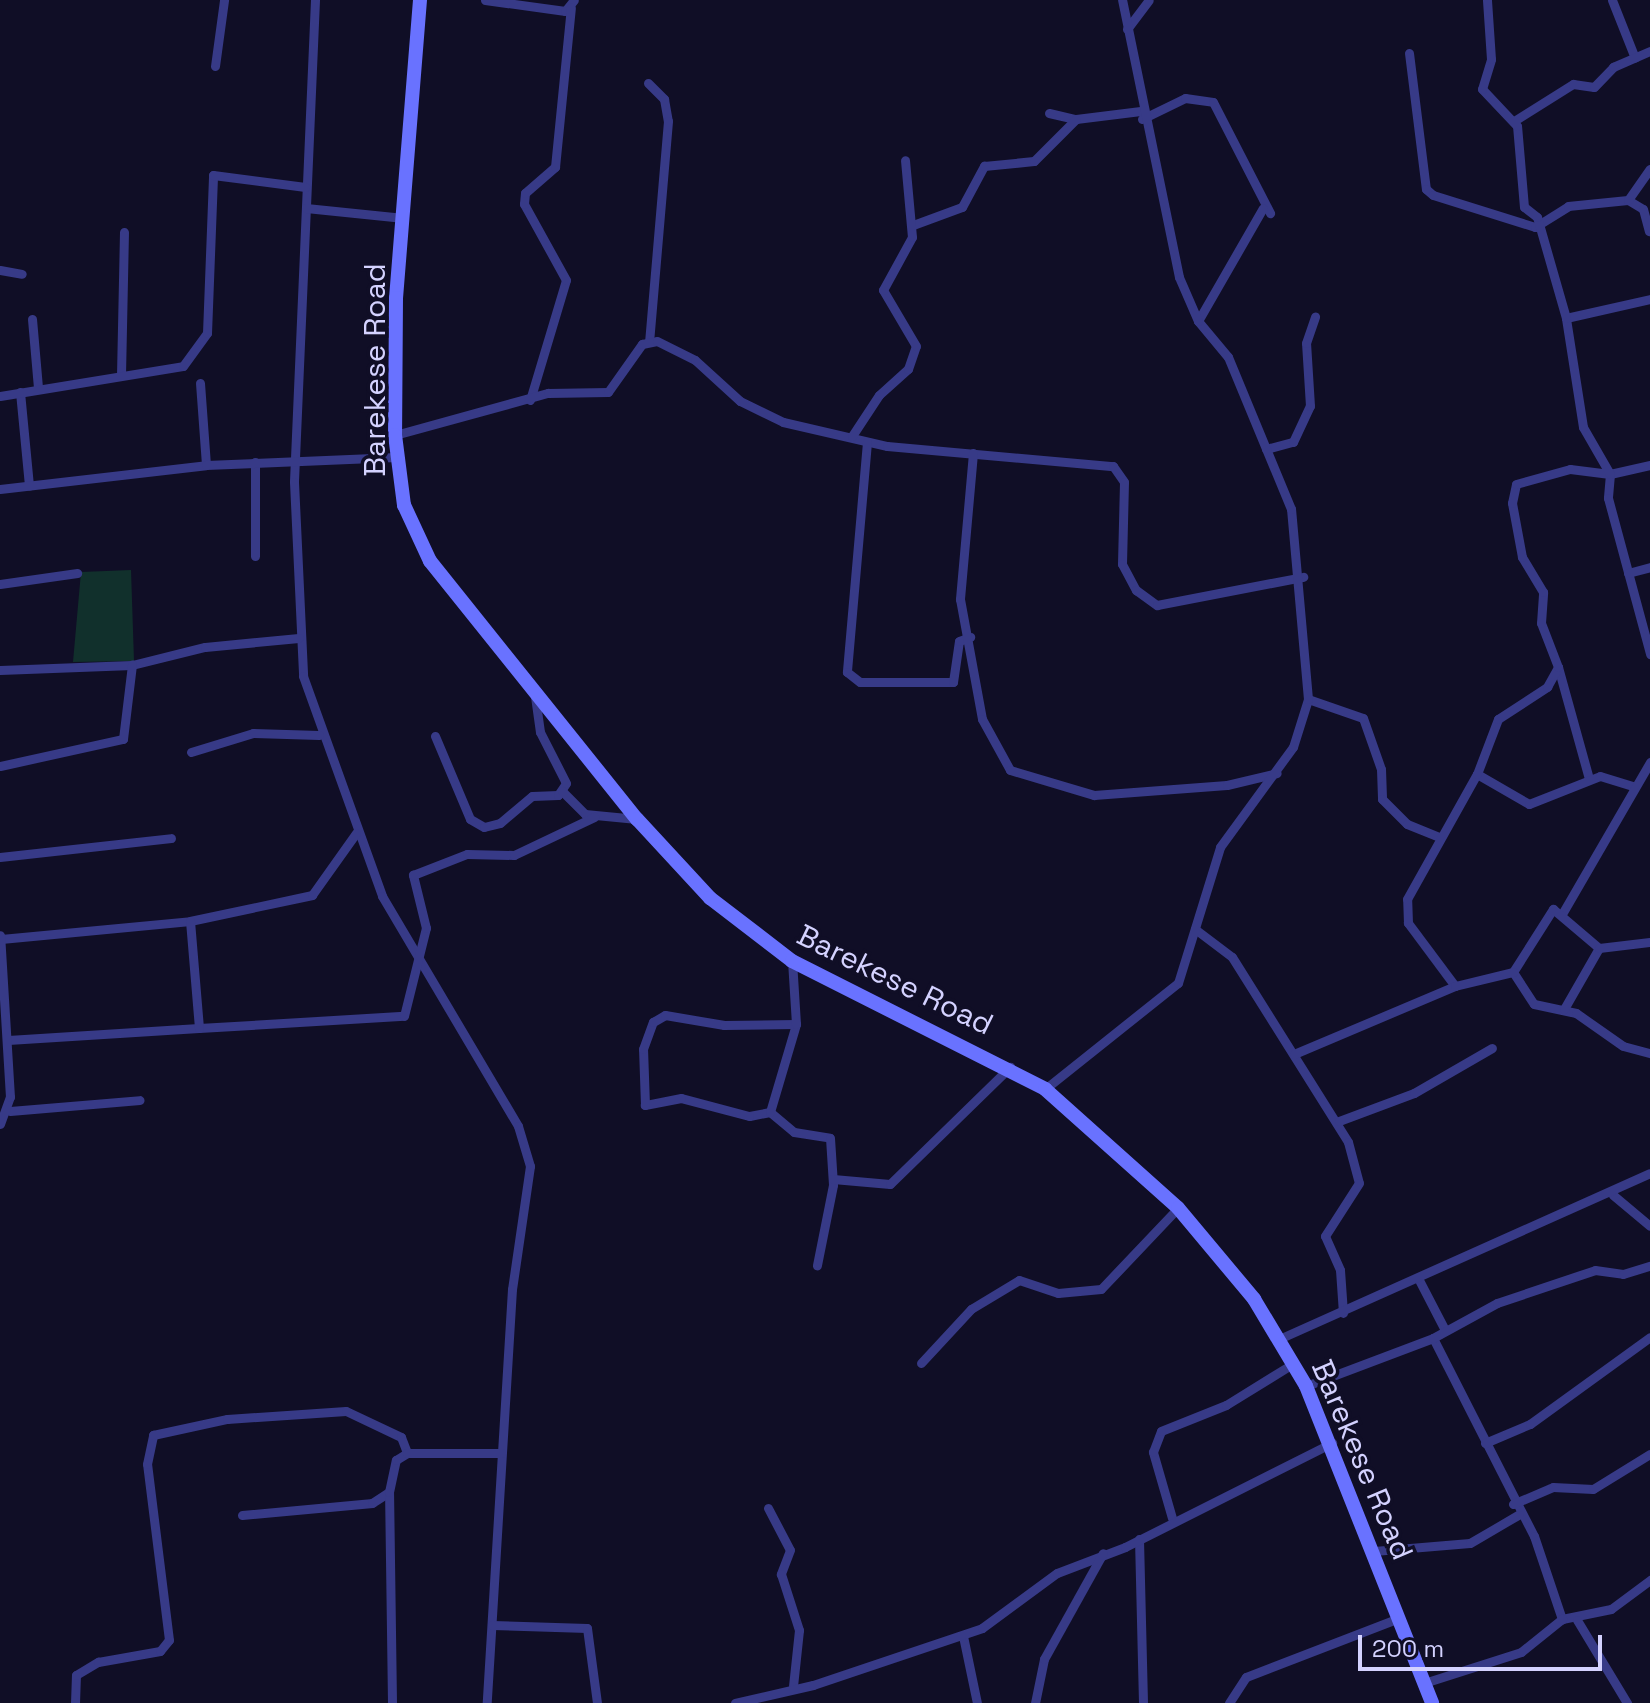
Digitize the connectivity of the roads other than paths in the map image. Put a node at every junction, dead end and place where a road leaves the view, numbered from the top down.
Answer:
1 (224, 0) edge
2 (315, 0) edge
3 (420, 0) edge
4 (485, 0) edge
5 (1122, 0) edge
6 (1149, 0) edge
7 (1487, 0) edge
8 (1612, 0) edge
9 (572, 4) edge
10 (1127, 29) junction
11 (1650, 51) edge
12 (1409, 53) dead end
13 (1635, 58) junction
14 (215, 66) dead end
15 (648, 83) dead end
16 (1049, 113) dead end
17 (1142, 115) junction
18 (1076, 119) junction
19 (1514, 121) junction
20 (905, 160) dead end
21 (1650, 169) edge
22 (305, 187) junction
23 (1628, 200) junction
24 (306, 208) junction
25 (403, 218) junction
26 (913, 225) junction
27 (1535, 227) junction
28 (1649, 231) edge
29 (124, 232) dead end
30 (0, 270) edge
31 (22, 274) dead end
32 (1650, 299) edge
33 (1315, 317) dead end
34 (1566, 318) junction
35 (32, 319) dead end
36 (1198, 321) junction
37 (649, 341) junction
38 (121, 375) junction
39 (200, 383) dead end
40 (38, 388) junction
41 (20, 392) junction
42 (0, 396) edge
43 (530, 400) junction
44 (395, 435) junction
45 (852, 436) junction
46 (867, 442) junction
47 (1266, 449) junction
48 (973, 453) junction
49 (397, 457) junction
50 (296, 460) junction
51 (255, 462) junction
52 (206, 465) junction
53 (1650, 465) edge
54 (1610, 474) junction
55 (29, 486) junction
56 (0, 489) edge
57 (255, 556) dead end
58 (1650, 567) edge
59 (77, 573) dead end
60 (1628, 573) junction
61 (1303, 577) junction
62 (0, 584) edge
63 (970, 637) junction
64 (299, 638) junction
65 (1650, 654) edge
66 (132, 665) junction
67 (1558, 667) junction
68 (0, 670) edge
69 (535, 689) junction
70 (1308, 699) junction
71 (319, 735) junction
72 (435, 736) dead end
73 (191, 752) dead end
74 (1650, 762) edge
75 (0, 766) edge
76 (1277, 773) junction
77 (1477, 774) junction
78 (1589, 779) junction
79 (1633, 786) junction
80 (562, 791) junction
81 (594, 817) junction
82 (637, 819) junction
83 (356, 833) junction
84 (1439, 837) junction
85 (171, 838) dead end
86 (0, 857) edge
87 (1562, 914) junction
88 (190, 921) junction
89 (1195, 929) junction
90 (0, 937) edge
91 (1649, 939) edge
92 (1599, 948) junction
93 (419, 957) junction
94 (792, 961) junction
95 (1513, 972) junction
96 (1455, 986) junction
97 (1564, 1009) junction
98 (796, 1024) junction
99 (199, 1028) junction
100 (8, 1040) junction
101 (1492, 1048) dead end
102 (1650, 1053) edge
103 (1294, 1054) junction
104 (1010, 1067) junction
105 (1045, 1089) junction
106 (140, 1100) dead end
107 (10, 1111) junction
108 (770, 1112) junction
109 (1339, 1121) junction
110 (0, 1124) edge
111 (1650, 1173) edge
112 (833, 1179) junction
113 (1613, 1195) junction
114 (1178, 1208) junction
115 (1650, 1226) edge
116 (817, 1265) dead end
117 (1650, 1266) edge
118 (1418, 1278) junction
119 (1343, 1313) junction
120 (1445, 1330) junction
121 (1650, 1337) edge
122 (1433, 1338) junction
123 (1279, 1339) junction
124 (921, 1363) dead end
125 (1294, 1363) junction
126 (1306, 1386) junction
127 (1332, 1443) junction
128 (1485, 1443) junction
129 (407, 1453) junction
130 (501, 1453) junction
131 (1650, 1454) edge
132 (389, 1492) junction
133 (372, 1503) junction
134 (1513, 1504) junction
135 (768, 1508) dead end
136 (389, 1512) junction
137 (242, 1515) dead end
138 (1518, 1515) junction
139 (1172, 1518) junction
140 (1139, 1539) junction
141 (1374, 1551) junction
142 (1103, 1553) junction
143 (1650, 1580) edge
144 (1399, 1618) junction
145 (1562, 1619) junction
146 (1577, 1620) junction
147 (492, 1625) junction
148 (963, 1636) junction
149 (1424, 1683) junction
150 (793, 1686) junction
151 (75, 1703) edge
152 (392, 1703) edge
153 (487, 1703) edge
154 (597, 1703) edge
155 (735, 1703) edge
156 (977, 1703) edge
157 (1035, 1703) edge
158 (1143, 1703) edge
159 (1229, 1703) edge
160 (1432, 1703) edge
161 (1627, 1703) edge

1 - 14 street
2 - 22 street
3 - 25 main road, Barekese Road
4 - 9 street
5 - 10 street
6 - 10 street
7 - 19 street
8 - 13 street
9 - 43 street
10 - 17 street
11 - 13 street
12 - 27 street
13 - 19 street
15 - 37 street
16 - 18 street
17 - 18 street
17 - 36 street
17 - 36 street
18 - 26 street
19 - 27 street
20 - 26 street
21 - 23 street
22 - 24 street
22 - 38 street
23 - 27 street
23 - 28 street
24 - 25 street
24 - 50 street
25 - 44 main road, Barekese Road
26 - 45 street
27 - 34 street
29 - 38 street
30 - 31 street
32 - 34 street
33 - 47 street
34 - 54 street
35 - 40 street
36 - 47 street
37 - 43 street
37 - 45 street
38 - 40 street
39 - 52 street
40 - 41 street
41 - 42 street
41 - 55 street
43 - 44 street
44 - 49 main road, Barekese Road
45 - 46 street
46 - 48 street
46 - 63 street
47 - 61 street
48 - 61 street
48 - 63 street
49 - 50 street
49 - 69 main road, Barekese Road
50 - 51 street
50 - 64 street
51 - 52 street
51 - 57 street
52 - 55 street
53 - 54 street
54 - 60 street
54 - 67 street
55 - 56 street
58 - 60 street
59 - 62 street
60 - 65 street
61 - 70 street
63 - 76 street
64 - 66 street
64 - 71 street
66 - 68 street
66 - 75 street
67 - 77 street
67 - 78 street
69 - 80 street
69 - 82 main road, Barekese Road
70 - 76 street
70 - 84 street
71 - 73 street
71 - 83 street
72 - 80 street
74 - 79 street
76 - 89 street
77 - 78 street
77 - 84 street
78 - 79 street
79 - 87 street
80 - 81 street
81 - 82 street
81 - 93 street
82 - 94 main road, Barekese Road
83 - 88 street
83 - 93 street
84 - 96 street
85 - 86 street
87 - 92 street
87 - 95 street
88 - 90 street
88 - 99 street
89 - 103 street
89 - 105 street
90 - 100 street
91 - 92 street
92 - 97 street
93 - 99 street
93 - 130 street
94 - 98 street
94 - 104 main road, Barekese Road
95 - 96 street
95 - 97 street
96 - 103 street
97 - 102 street
98 - 108 street
98 - 108 street
99 - 100 street
100 - 107 street
101 - 109 street
103 - 109 street
104 - 105 main road, Barekese Road
104 - 112 street
105 - 114 main road, Barekese Road
106 - 107 street
107 - 110 street
108 - 112 street
109 - 119 street
111 - 113 street
112 - 116 street
113 - 115 street
113 - 118 street
114 - 123 main road, Barekese Road
114 - 124 street
117 - 120 street
118 - 119 street
118 - 120 street
119 - 123 street
120 - 122 street
121 - 128 street
122 - 126 street
122 - 128 street
123 - 125 main road, Barekese Road
125 - 126 main road, Barekese Road
125 - 139 street
126 - 127 main road, Barekese Road
127 - 139 street
127 - 141 main road, Barekese Road
128 - 134 street
129 - 130 street
129 - 132 street
129 - 151 street
130 - 147 street
131 - 134 street
132 - 133 street
132 - 136 street
133 - 136 street
133 - 137 street
134 - 138 street
135 - 150 street
136 - 152 street
138 - 141 street
138 - 145 street
139 - 140 street
140 - 142 street
140 - 158 street
141 - 144 main road, Barekese Road
142 - 148 street
142 - 157 street
143 - 146 street
144 - 149 main road, Barekese Road
144 - 159 street
145 - 146 street
145 - 149 street
146 - 161 street
147 - 153 street
147 - 154 street
148 - 150 street
148 - 156 street
149 - 160 main road, Barekese Road
150 - 155 street

